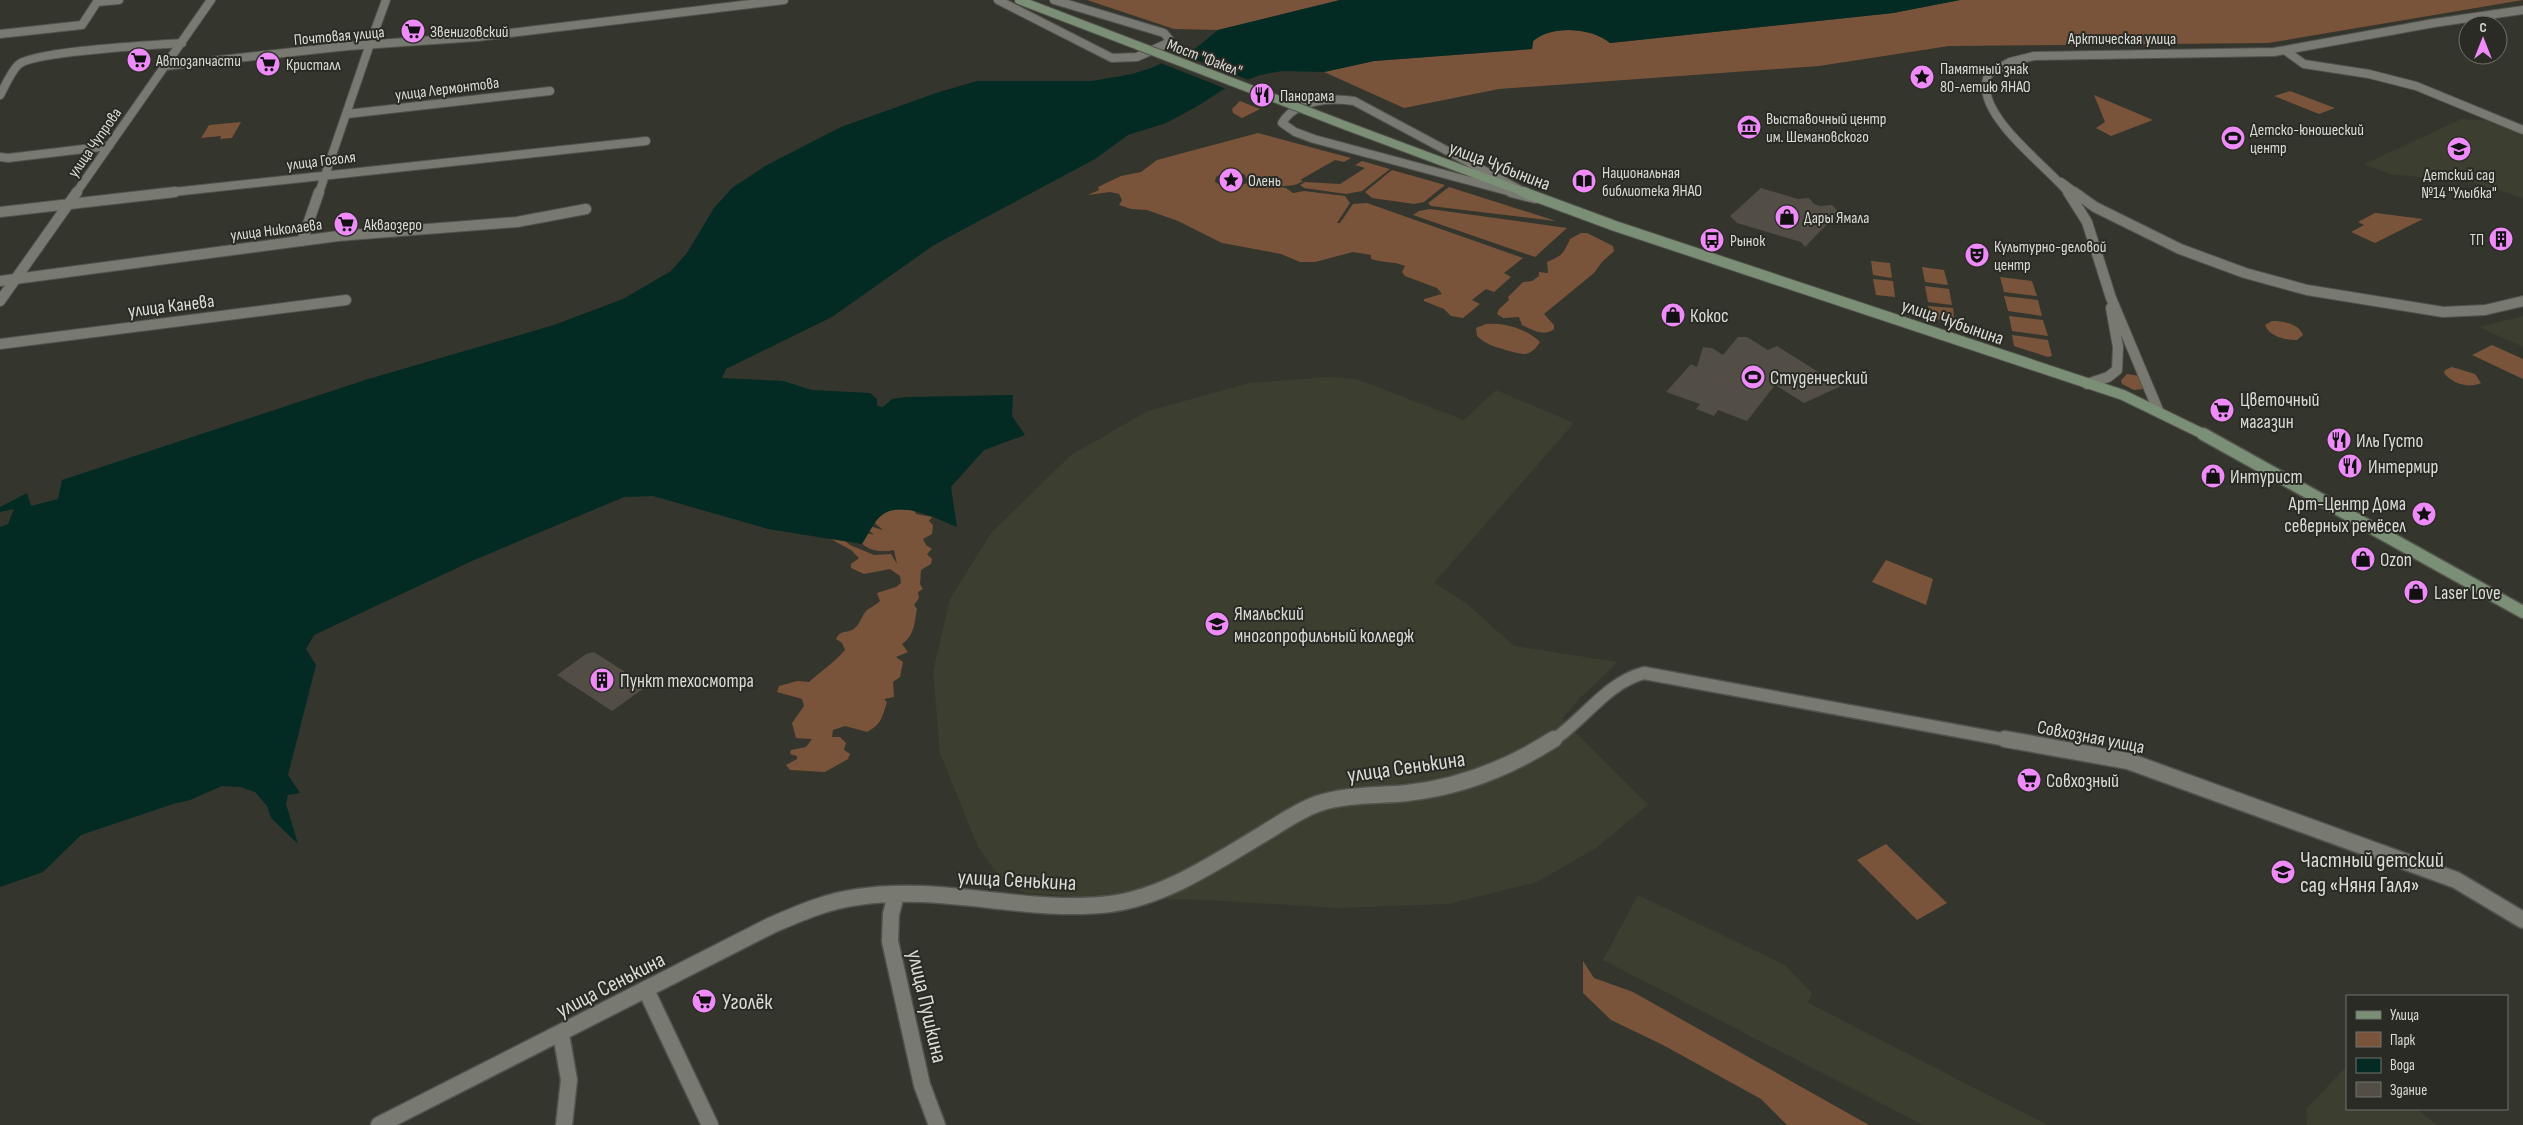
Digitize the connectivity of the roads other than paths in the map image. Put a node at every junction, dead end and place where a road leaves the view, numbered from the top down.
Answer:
1 (119, 0) edge
2 (211, 0) edge
3 (386, 0) edge
4 (784, 0) edge
5 (998, 0) edge
6 (1019, 0) edge
7 (1054, 0) edge
8 (2523, 10) edge
9 (0, 34) edge
10 (182, 43) junction
11 (370, 44) junction
12 (2286, 51) junction
13 (165, 66) junction
14 (550, 91) dead end
15 (0, 96) edge
16 (347, 114) junction
17 (1344, 125) joint
18 (2523, 130) edge
19 (646, 141) dead end
20 (109, 146) junction
21 (0, 157) edge
22 (327, 174) junction
23 (2057, 179) junction
24 (1535, 198) junction
25 (68, 205) junction
26 (586, 209) dead end
27 (0, 212) edge
28 (302, 241) junction
29 (16, 279) junction
30 (0, 281) edge
31 (2112, 298) junction
32 (346, 300) dead end
33 (2523, 301) edge
34 (0, 302) edge
35 (0, 344) edge
36 (2086, 384) junction
37 (2158, 410) junction
38 (2523, 612) edge
39 (1644, 673) joint
40 (896, 895) junction
41 (2523, 920) edge
42 (646, 990) junction
43 (561, 1034) junction
44 (380, 1125) edge
45 (564, 1125) edge
46 (710, 1125) edge
47 (937, 1125) edge

1 - 9 street
2 - 10 street, улица Чупрова
3 - 11 street
4 - 11 street, Почтовая улица
5 - 7 street
6 - 17 main road, Мост "Факел", bridge
8 - 12 street, Арктическая улица
10 - 13 street, улица Чупрова
10 - 15 street
11 - 13 street, Почтовая улица
11 - 16 street
12 - 18 street
12 - 23 street, Арктическая улица
13 - 20 street, улица Чупрова
14 - 16 street, улица Лермонтова
16 - 22 street
17 - 24 main road, улица Чубынина
19 - 22 street, улица Гоголя
20 - 21 street
20 - 25 street, улица Чупрова
22 - 25 street, улица Гоголя
22 - 28 street
23 - 31 street, Арктическая улица
23 - 33 street
24 - 24 street
24 - 36 main road, улица Чубынина
25 - 27 street, улица Гоголя
25 - 29 street, улица Чупрова
26 - 28 street, улица Николаева
28 - 29 street, улица Николаева
29 - 30 street, улица Николаева
29 - 34 street, улица Чупрова
31 - 36 street, Арктическая улица
31 - 37 street, Арктическая улица
32 - 35 street, улица Канева
36 - 37 main road, улица Чубынина
37 - 38 main road, улица Чубынина
39 - 40 street, улица Сенькина
39 - 41 street, Совхозная улица
40 - 42 street, улица Сенькина
40 - 47 street, улица Пушкина
42 - 43 street, улица Сенькина
42 - 46 street
43 - 44 street, улица Сенькина
43 - 45 street

